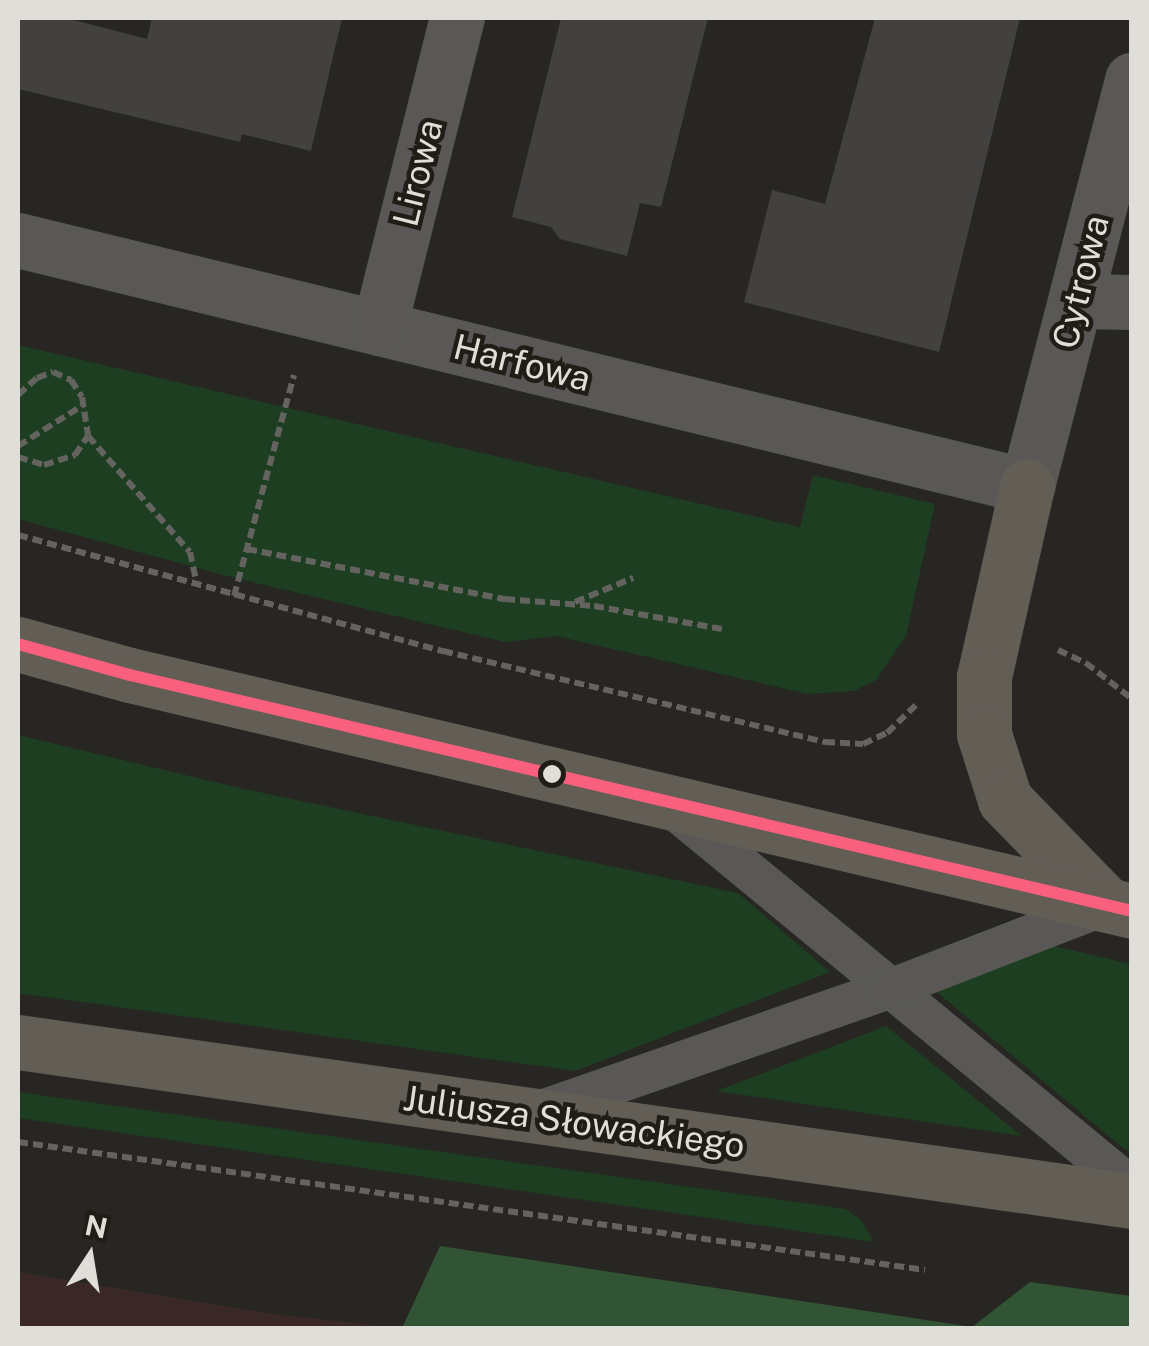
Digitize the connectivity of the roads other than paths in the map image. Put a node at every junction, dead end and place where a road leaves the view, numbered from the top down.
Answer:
1 (457, 18) edge
2 (1132, 78) edge
3 (18, 240) edge
4 (1076, 301) junction
5 (1132, 302) edge
6 (379, 328) junction
7 (1028, 486) junction
8 (18, 644) edge
9 (660, 798) junction
10 (1119, 908) edge
11 (890, 989) junction
12 (18, 1042) edge
13 (528, 1115) junction
14 (1132, 1187) edge
15 (1132, 1201) edge

1 - 6 street, Lirowa
2 - 4 street, Cytrowa
3 - 6 street, Harfowa
4 - 5 street
4 - 7 street, Cytrowa
6 - 7 street, Harfowa
7 - 10 main road
8 - 9 main road
9 - 10 main road
9 - 11 lane
10 - 11 lane
11 - 13 lane
11 - 14 lane
12 - 13 main road, Juliusza Słowackiego
13 - 15 main road, Juliusza Słowackiego

